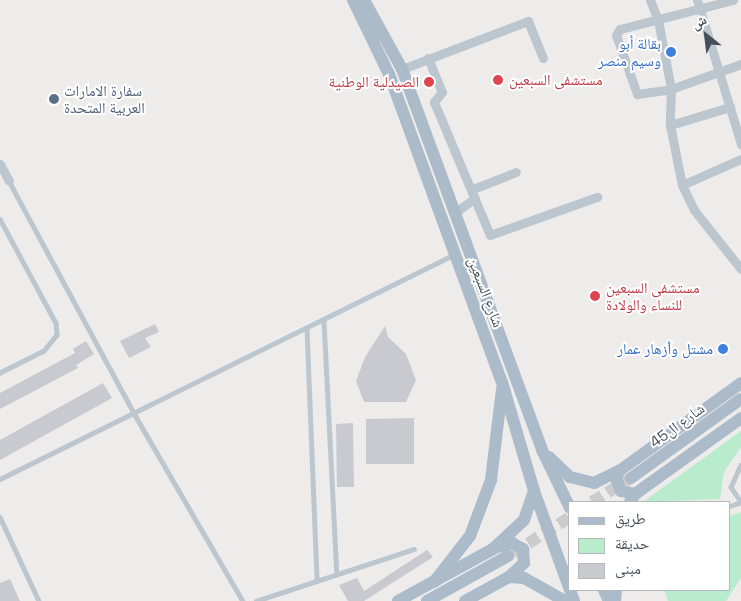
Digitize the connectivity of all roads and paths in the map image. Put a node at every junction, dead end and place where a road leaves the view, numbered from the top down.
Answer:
1 (353, 0) edge
2 (364, 0) edge
3 (650, 0) edge
4 (733, 0) edge
5 (698, 4) edge
6 (658, 20) junction
7 (428, 58) junction
8 (544, 58) dead end
9 (741, 64) edge
10 (402, 69) junction
11 (719, 71) junction
12 (671, 90) junction
13 (730, 107) junction
14 (670, 125) junction
15 (741, 144) edge
16 (741, 159) edge
17 (0, 164) edge
18 (516, 172) dead end
19 (9, 181) joint
20 (682, 186) junction
21 (474, 193) junction
22 (597, 197) dead end
23 (456, 211) junction
24 (0, 219) edge
25 (454, 254) junction
26 (741, 269) edge
27 (324, 320) junction
28 (307, 329) junction
29 (0, 373) edge
30 (502, 382) junction
31 (741, 382) edge
32 (741, 399) edge
33 (741, 406) edge
34 (135, 415) junction
35 (741, 418) edge
36 (542, 450) junction
37 (741, 465) edge
38 (619, 471) junction
39 (0, 479) edge
40 (633, 490) edge
41 (534, 491) junction
42 (741, 502) edge
43 (568, 504) edge
44 (0, 517) edge
45 (414, 549) dead end
46 (493, 549) junction
47 (337, 574) junction
48 (509, 577) junction
49 (317, 581) junction
50 (434, 582) junction
51 (568, 584) edge
52 (39, 601) edge
53 (243, 601) edge
54 (256, 601) edge
55 (398, 601) edge
56 (427, 601) edge
57 (443, 601) edge
58 (465, 601) edge
59 (565, 601) edge

1 - 25 main road, شارع السبعين
2 - 10 main road, شارع السبعين
3 - 6 street
4 - 5 street
5 - 6 street
5 - 11 street
6 - 12 street
6 - 12 street
7 - 8 street
7 - 10 street
7 - 21 street
9 - 11 street
10 - 23 main road, شارع السبعين
11 - 12 street
11 - 13 street
12 - 14 street
13 - 14 street
13 - 15 street
14 - 20 street
16 - 20 street
17 - 19 street
18 - 21 street
19 - 34 lane
20 - 26 street
21 - 22 street
21 - 23 street
23 - 36 main road, شارع السبعين
24 - 29 lane
25 - 27 lane
25 - 30 main road, شارع السبعين
27 - 28 lane
27 - 47 lane
28 - 34 lane
28 - 49 lane
30 - 41 main road, شارع السبعين
30 - 50 main road
31 - 38 main road
32 - 40 main road, شارع ال45
33 - 40 main road, شارع ال45
34 - 39 lane
34 - 53 lane
35 - 40 main road
36 - 38 main road
36 - 43 main road, شارع السبعين
37 - 42 lane
38 - 40 main road
41 - 46 main road
41 - 51 main road, شارع السبعين
44 - 52 lane
45 - 47 lane
46 - 48 main road
46 - 50 main road
47 - 49 lane
48 - 58 main road
48 - 59 main road
49 - 54 lane
50 - 55 main road
56 - 57 main road

